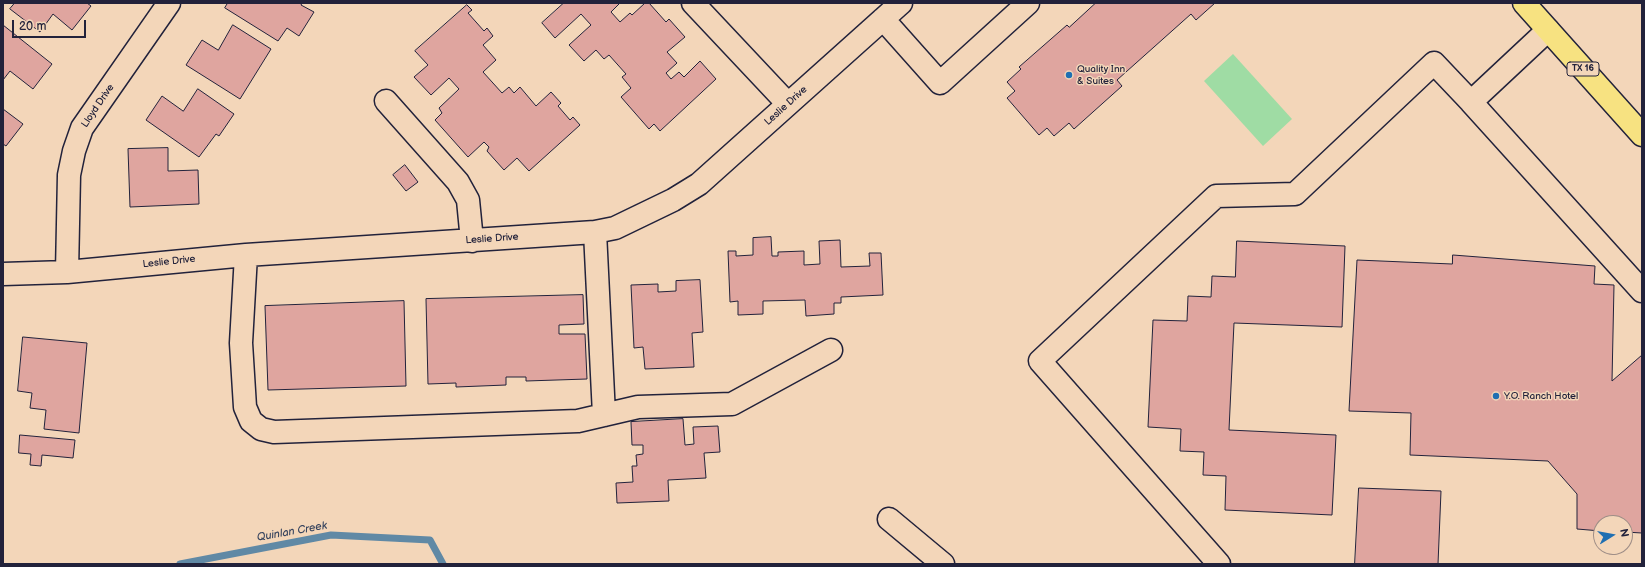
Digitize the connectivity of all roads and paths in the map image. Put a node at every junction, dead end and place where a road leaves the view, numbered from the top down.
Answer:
1 (169, 3) edge
2 (694, 3) edge
3 (901, 3) edge
4 (1028, 3) edge
5 (1532, 6) edge
6 (883, 19) junction
7 (1548, 30) junction
8 (386, 101) dead end
9 (1471, 102) junction
10 (788, 104) junction
11 (1642, 135) edge
12 (595, 232) junction
13 (472, 241) junction
14 (246, 255) junction
15 (67, 272) junction
16 (3, 274) edge
17 (1642, 291) edge
18 (831, 350) dead end
19 (604, 415) junction
20 (889, 519) dead end
21 (943, 564) edge
22 (1219, 564) edge

1 - 15 street, Lloyd Drive
2 - 10 street
3 - 6 street, Leslie Drive
4 - 6 street
5 - 7 main road, TX 16
6 - 10 street, Leslie Drive
7 - 9 street
7 - 11 main road, TX 16
8 - 13 street
9 - 17 street
9 - 22 street
10 - 12 street, Leslie Drive
12 - 13 street, Leslie Drive
12 - 19 street
13 - 14 street, Leslie Drive
14 - 15 street, Leslie Drive
14 - 19 street
15 - 16 street, Leslie Drive
18 - 19 street
20 - 21 street

